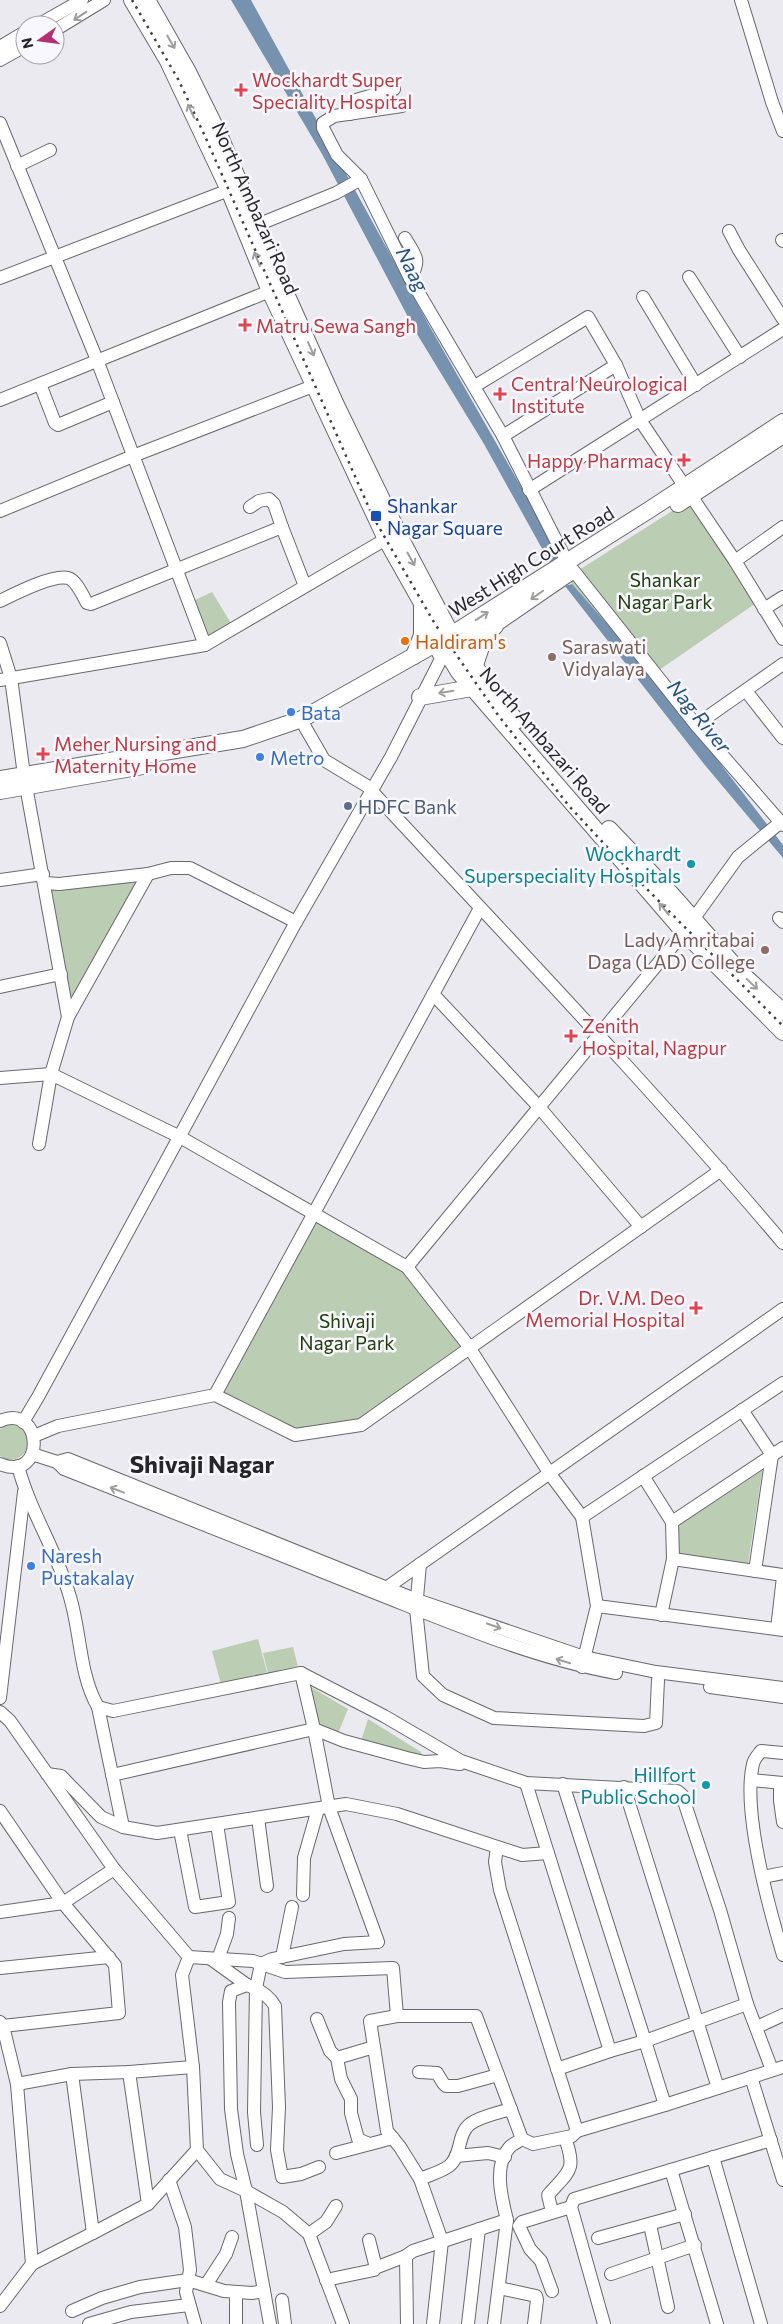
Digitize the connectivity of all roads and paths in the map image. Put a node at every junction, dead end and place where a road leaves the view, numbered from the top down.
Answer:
1 (82, 0) edge
2 (104, 0) edge
3 (132, 0) edge
4 (147, 0) edge
5 (741, 0) edge
6 (56, 15) edge
7 (65, 24) edge
8 (15, 38) edge
9 (0, 47) edge
10 (15, 52) edge
11 (0, 60) edge
12 (394, 88) dead end
13 (402, 106) dead end
14 (350, 114) junction
15 (0, 123) edge
16 (783, 131) edge
17 (50, 150) dead end
18 (18, 166) junction
19 (359, 180) junction
20 (228, 190) junction
21 (257, 225) junction
22 (729, 231) dead end
23 (405, 238) dead end
24 (54, 256) junction
25 (689, 277) dead end
26 (0, 278) edge
27 (410, 278) junction
28 (270, 291) junction
29 (643, 297) dead end
30 (783, 319) edge
31 (783, 329) edge
32 (740, 356) junction
33 (97, 360) junction
34 (616, 365) junction
35 (40, 384) junction
36 (696, 384) junction
37 (313, 386) junction
38 (475, 386) junction
39 (0, 400) edge
40 (113, 402) junction
41 (640, 420) junction
42 (783, 422) edge
43 (783, 435) edge
44 (503, 436) junction
45 (133, 456) junction
46 (529, 490) junction
47 (688, 492) junction
48 (250, 507) dead end
49 (0, 511) edge
50 (282, 527) junction
51 (783, 527) edge
52 (386, 539) junction
53 (735, 561) junction
54 (570, 566) junction
55 (176, 568) junction
56 (305, 586) junction
57 (783, 597) edge
58 (0, 600) edge
59 (422, 603) junction
60 (764, 609) junction
61 (502, 620) junction
62 (783, 639) edge
63 (0, 644) edge
64 (444, 644) junction
65 (205, 645) junction
66 (414, 656) junction
67 (783, 664) edge
68 (474, 668) junction
69 (5, 679) edge
70 (472, 688) junction
71 (746, 691) junction
72 (420, 697) junction
73 (696, 725) junction
74 (306, 727) junction
75 (783, 738) edge
76 (0, 779) edge
77 (26, 781) junction
78 (370, 790) junction
79 (0, 791) edge
80 (781, 824) edge
81 (148, 874) junction
82 (44, 878) junction
83 (0, 880) edge
84 (480, 908) junction
85 (693, 918) junction
86 (296, 922) junction
87 (684, 932) junction
88 (60, 974) junction
89 (0, 987) edge
90 (433, 994) junction
91 (783, 1012) edge
92 (68, 1017) junction
93 (783, 1032) edge
94 (599, 1035) junction
95 (50, 1074) junction
96 (0, 1078) edge
97 (539, 1107) junction
98 (180, 1138) junction
99 (39, 1144) dead end
100 (721, 1170) junction
101 (313, 1214) junction
102 (641, 1227) junction
103 (783, 1243) edge
104 (407, 1267) junction
105 (783, 1309) edge
106 (470, 1348) junction
107 (783, 1383) edge
108 (214, 1395) junction
109 (742, 1410) junction
110 (1, 1416) edge
111 (22, 1422) junction
112 (34, 1436) junction
113 (783, 1448) edge
114 (32, 1454) junction
115 (772, 1455) junction
116 (0, 1464) edge
117 (18, 1466) junction
118 (550, 1474) junction
119 (643, 1476) junction
120 (24, 1492) junction
121 (582, 1517) junction
122 (672, 1522) junction
123 (673, 1559) junction
124 (420, 1564) junction
125 (755, 1571) junction
126 (783, 1576) edge
127 (382, 1591) junction
128 (417, 1605) junction
129 (597, 1606) junction
130 (661, 1614) junction
131 (780, 1630) edge
132 (583, 1662) junction
133 (301, 1673) junction
134 (658, 1680) junction
135 (783, 1688) edge
136 (0, 1698) edge
137 (783, 1698) edge
138 (98, 1707) junction
139 (0, 1712) edge
140 (314, 1729) junction
141 (783, 1754) edge
142 (480, 1768) junction
143 (47, 1774) junction
144 (112, 1775) junction
145 (751, 1780) junction
146 (526, 1783) junction
147 (781, 1783) edge
148 (563, 1784) junction
149 (624, 1787) junction
150 (323, 1808) junction
151 (0, 1811) edge
152 (258, 1818) junction
153 (783, 1822) edge
154 (217, 1824) junction
155 (124, 1827) junction
156 (180, 1830) junction
157 (497, 1847) junction
158 (548, 1853) junction
159 (114, 1869) junction
160 (783, 1873) edge
161 (763, 1877) junction
162 (267, 1886) dead end
163 (303, 1896) dead end
164 (63, 1902) junction
165 (292, 1907) dead end
166 (0, 1912) edge
167 (229, 1918) dead end
168 (282, 1956) junction
169 (783, 1956) edge
170 (109, 1957) junction
171 (189, 1957) junction
172 (214, 1958) junction
173 (261, 1964) junction
174 (0, 1968) edge
175 (252, 1987) junction
176 (747, 2004) junction
177 (783, 2015) edge
178 (397, 2016) junction
179 (317, 2019) dead end
180 (699, 2022) junction
181 (1, 2024) edge
182 (757, 2027) junction
183 (645, 2041) junction
184 (374, 2047) junction
185 (610, 2051) junction
186 (337, 2058) junction
187 (193, 2066) junction
188 (777, 2068) edge
189 (557, 2069) junction
190 (129, 2072) junction
191 (420, 2072) dead end
192 (72, 2074) junction
193 (498, 2075) junction
194 (751, 2077) junction
195 (17, 2084) junction
196 (718, 2088) junction
197 (665, 2105) junction
198 (511, 2110) junction
199 (577, 2131) junction
200 (393, 2138) junction
201 (565, 2138) junction
202 (522, 2139) junction
203 (771, 2140) junction
204 (369, 2144) junction
205 (257, 2145) dead end
206 (197, 2150) junction
207 (336, 2153) dead end
208 (456, 2156) junction
209 (504, 2157) junction
210 (713, 2157) junction
211 (319, 2167) dead end
212 (671, 2170) junction
213 (420, 2179) junction
214 (170, 2180) junction
215 (783, 2180) edge
216 (246, 2191) junction
217 (148, 2204) junction
218 (336, 2206) dead end
219 (571, 2207) junction
220 (552, 2212) junction
221 (685, 2214) junction
222 (507, 2220) junction
223 (650, 2225) junction
224 (478, 2229) junction
225 (93, 2233) junction
226 (309, 2234) junction
227 (232, 2237) dead end
228 (598, 2238) dead end
229 (369, 2240) dead end
230 (442, 2241) junction
231 (695, 2245) junction
232 (406, 2256) junction
233 (657, 2258) junction
234 (32, 2264) junction
235 (375, 2268) junction
236 (611, 2274) dead end
237 (188, 2280) junction
238 (326, 2280) junction
239 (206, 2286) junction
240 (499, 2288) junction
241 (264, 2291) junction
242 (552, 2291) dead end
243 (236, 2292) junction
244 (282, 2300) dead end
245 (189, 2305) junction
246 (0, 2306) edge
247 (668, 2307) dead end
248 (72, 2312) dead end
249 (89, 2324) edge
250 (194, 2324) edge
251 (236, 2324) edge
252 (270, 2324) edge
253 (285, 2324) edge
254 (342, 2324) edge
255 (407, 2324) edge
256 (434, 2324) edge
257 (468, 2324) edge
258 (494, 2324) edge
259 (534, 2324) edge
260 (604, 2324) edge
261 (717, 2324) edge
262 (761, 2324) edge

1 - 6 street
2 -> 7 street
20 -> 3 main road, North Ambazari Road
4 -> 21 main road, North Ambazari Road
5 - 16 street
8 - 9 street
10 - 11 street
12 - 14 street
13 - 14 street
14 - 19 street
15 - 18 street
17 - 18 street
18 - 24 street
19 - 21 street
19 - 27 street
20 - 24 street
28 -> 20 main road, North Ambazari Road
21 -> 64 main road, North Ambazari Road
22 - 30 street
23 - 27 street
24 - 26 street
24 - 33 street
25 - 32 street
27 - 38 street
28 - 33 street
28 - 37 main road, North Ambazari Road
29 - 36 street
31 - 32 street
32 - 36 street
33 - 35 street
33 - 40 street
34 - 38 street
34 - 41 street
34 - 44 street
35 - 39 street
35 - 40 street
36 - 41 street
37 - 45 street
37 - 52 main road, North Ambazari Road
38 - 44 street
40 - 45 street
41 - 46 street
41 - 47 street
42 - 47 main road, West High Court Road
43 - 47 main road, West High Court Road
44 - 46 street
45 - 49 street
45 - 55 street
46 - 54 street
47 - 53 street
47 - 54 main road, West High Court Road
48 - 50 street
50 - 55 street
50 - 56 street
51 - 53 street
52 - 56 street
52 - 59 main road, North Ambazari Road
53 - 60 street
54 -> 61 main road, West High Court Road
64 -> 54 main road, West High Court Road
54 - 73 street
55 - 58 street
55 - 65 street
56 - 65 street
57 - 60 street
59 - 64 main road, North Ambazari Road
59 - 66 main road
60 - 62 street
61 - 64 main road, West High Court Road
61 - 68 main road
63 - 69 street
64 - 66 main road, West High Court Road
64 - 68 main road, North Ambazari Road
64 - 70 main road, North Ambazari Road
64 - 72 street
64 - 74 main road, West High Court Road
65 - 69 street
66 - 77 main road, West High Court Road
67 - 71 street
68 - 85 main road, North Ambazari Road
69 - 77 street
70 -> 72 main road
87 -> 70 main road, North Ambazari Road
71 - 73 street
71 - 75 street
72 - 78 street
73 - 80 street
74 - 77 main road, West High Court Road
74 - 78 street
76 - 77 main road, West High Court Road
77 - 79 main road, West High Court Road
77 - 82 street
78 - 84 street
78 - 86 street
80 - 85 street
81 - 82 street
81 - 86 street
81 - 92 street
82 - 83 street
82 - 88 street
84 - 90 street
84 - 94 street
85 - 87 street
85 -> 91 main road, North Ambazari Road
86 - 98 street
87 - 93 main road, North Ambazari Road
87 - 94 street
88 - 89 street
88 - 92 street
90 - 97 street
90 - 101 street
92 - 95 street
94 - 97 street
94 - 100 street
95 - 96 street
95 - 98 street
95 - 99 street
97 - 102 street
97 - 104 street
98 - 101 street
98 - 111 street
100 - 102 street
100 - 103 street
101 - 104 street
101 - 108 street
102 - 106 street
104 - 106 street
105 - 118 street
106 - 108 street
106 - 118 street
107 - 109 street
108 - 112 street
109 - 115 street
109 - 119 street
110 - 111 street
111 - 112 street
112 - 114 street
113 - 115 street
114 - 117 street
114 - 127 street
115 - 122 street
115 - 125 street
116 - 117 street
117 - 120 street
118 - 121 street
118 - 124 street
119 - 121 street
119 - 122 street
120 - 136 street
120 - 138 street
121 - 129 street
122 - 123 street
123 - 125 street
123 - 130 street
124 - 127 street
124 - 128 street
125 - 126 street
126 - 131 street
127 - 128 street
128 - 132 street
128 - 134 street
129 - 130 street
129 - 132 street
130 - 131 street
132 - 134 street
132 - 135 street
133 - 138 street
133 - 140 street
133 - 142 street
134 - 137 street
138 - 144 street
139 - 143 street
140 - 142 street
140 - 144 street
140 - 150 street
141 - 145 street
142 - 146 street
143 - 155 street
143 - 159 street
144 - 155 street
145 - 147 street
145 - 161 street
146 - 148 street
146 - 158 street
147 - 153 street
148 - 149 street
148 - 183 street
149 - 176 street
149 - 180 street
150 - 152 street
150 - 157 street
150 - 163 street
150 - 168 street
151 - 164 street
152 - 154 street
152 - 162 street
154 - 156 street
154 - 156 street
155 - 156 street
157 - 158 street
157 - 189 street
158 - 185 street
159 - 164 street
159 - 171 street
160 - 161 street
161 - 169 street
164 - 166 street
164 - 170 street
165 - 168 street
167 - 172 street
168 - 173 street
170 - 174 street
170 - 181 street
171 - 172 street
171 - 187 street
172 - 173 street
172 - 175 street
173 - 175 street
173 - 178 street
175 - 205 street
175 - 211 street
175 - 216 street
176 - 180 street
176 - 182 street
177 - 182 street
178 - 184 street
178 - 193 street
179 - 186 street
180 - 183 street
180 - 196 street
181 - 195 street
182 - 188 street
183 - 185 street
183 - 197 street
184 - 186 street
184 - 200 street
185 - 189 street
186 - 204 street
187 - 190 street
187 - 206 street
188 - 194 street
189 - 199 street
190 - 192 street
190 - 217 street
191 - 193 street
192 - 195 street
192 - 225 street
193 - 198 street
194 - 196 street
194 - 203 street
195 - 234 street
196 - 197 street
197 - 199 street
198 - 202 street
198 - 208 street
199 - 201 street
200 - 204 street
200 - 213 street
201 - 202 street
201 - 220 street
202 - 209 street
203 - 210 street
203 - 215 street
204 - 207 street
206 - 214 street
206 - 216 street
208 - 209 street
208 - 213 street
209 - 222 street
210 - 212 street
210 - 262 street
212 - 219 street
212 - 221 street
213 - 230 street
214 - 217 street
214 - 237 street
216 - 226 street
216 - 241 street
217 - 225 street
218 - 226 street
219 - 220 street
219 - 260 street
220 - 242 street
221 - 223 street
221 - 231 street
222 - 224 street
222 - 240 street
223 - 228 street
223 - 233 street
224 - 230 street
224 - 257 street
225 - 234 street
226 - 238 street
227 - 239 street
229 - 235 street
230 - 232 street
230 - 256 street
231 - 233 street
231 - 261 street
232 - 235 street
232 - 255 street
233 - 236 street
233 - 247 street
234 - 246 street
235 - 238 street
237 - 239 street
237 - 245 street
237 - 248 street
238 - 254 street
239 - 243 street
240 - 258 street
240 - 259 street
241 - 243 street
241 - 252 street
243 - 251 street
244 - 253 street
245 - 249 street
245 - 250 street

